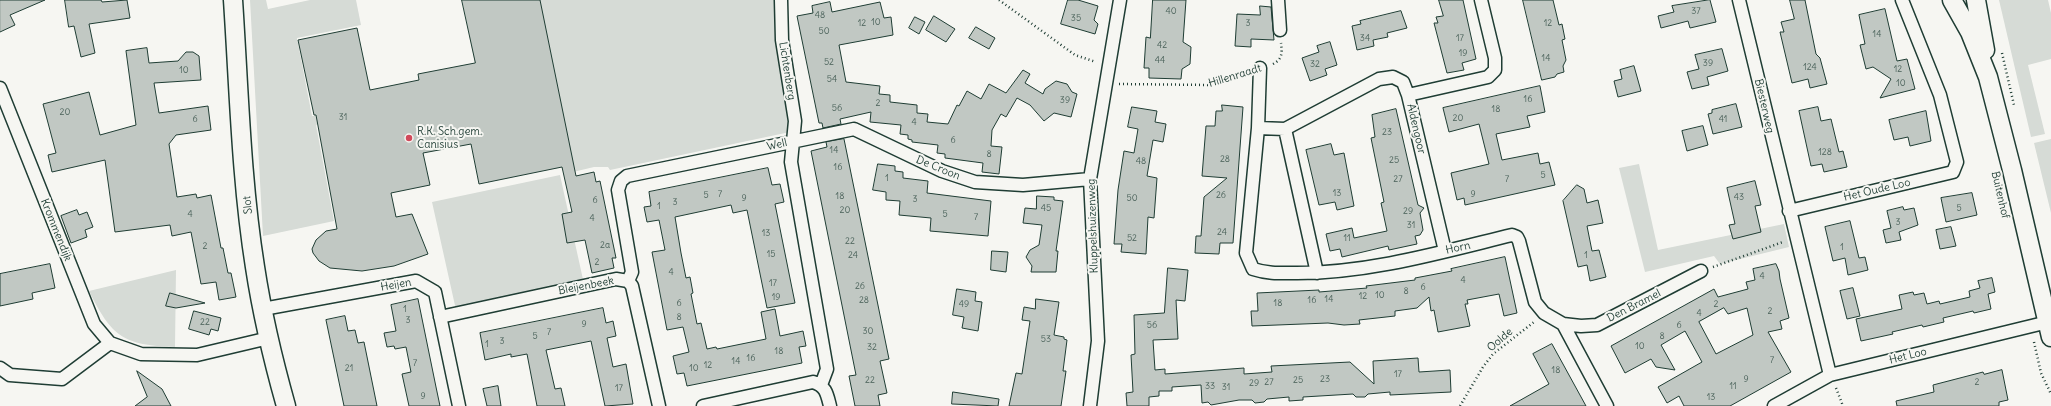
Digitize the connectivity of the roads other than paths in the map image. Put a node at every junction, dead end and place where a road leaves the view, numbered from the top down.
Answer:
1 (234, 0) edge
2 (781, 0) edge
3 (1120, 0) edge
4 (1278, 0) edge
5 (1481, 0) edge
6 (1740, 0) edge
7 (1902, 0) edge
8 (1952, 0) edge
9 (1976, 0) edge
10 (1280, 30) road end
11 (1260, 68) road end
12 (1988, 77) junction
13 (0, 88) edge
14 (1408, 95) junction
15 (5, 114) edge
16 (1258, 128) junction
17 (1285, 129) junction
18 (793, 142) junction
19 (1090, 179) junction
20 (1789, 211) junction
21 (1445, 251) junction
22 (1701, 271) road end
23 (1318, 273) junction
24 (628, 281) junction
25 (263, 309) junction
26 (1544, 313) joint
27 (440, 317) junction
28 (1563, 324) junction
29 (2049, 330) edge
30 (269, 338) junction
31 (110, 343) junction
32 (0, 368) edge
33 (1830, 375) junction
34 (821, 385) junction
35 (286, 406) edge
36 (459, 406) edge
37 (659, 406) edge
38 (703, 406) edge
39 (830, 406) edge
40 (1090, 406) edge
41 (1607, 406) edge
42 (1774, 406) edge

1 - 25 street, Slot
2 - 18 street, Lichtenberg
3 - 19 street, Kluppelshuizenweg
4 - 10 street
5 - 14 street, Aldengoor
6 - 20 street, Biesterweg
7 - 20 street, Het Oude Loo
8 - 12 street, Buitenhof
9 - 12 street, Buitenhof
11 - 16 street, Horn
12 - 29 street, Buitenhof
13 - 15 street, Krommendijk
14 - 17 street
14 - 21 street, Aldengoor
15 - 31 street, Krommendijk
16 - 17 street
16 - 23 street, Horn
17 - 23 street
18 - 19 street, De Croon
18 - 24 street, Well
18 - 34 street, Well
19 - 40 street, Kluppelshuizenweg
20 - 33 street
21 - 23 street, Horn
21 - 26 street, Horn
22 - 28 street, Den Bramel
24 - 27 street, Bleijenbeek
24 - 37 street, Bleijenbeek
25 - 27 street, Heijen
25 - 30 street, Slot
26 - 28 street, Den Bramel
27 - 36 street, Heijen
28 - 41 street
29 - 33 street, Het Loo
30 - 31 street
30 - 35 street, Slot
31 - 32 street
33 - 42 street, Het Loo
34 - 38 street
34 - 39 street

